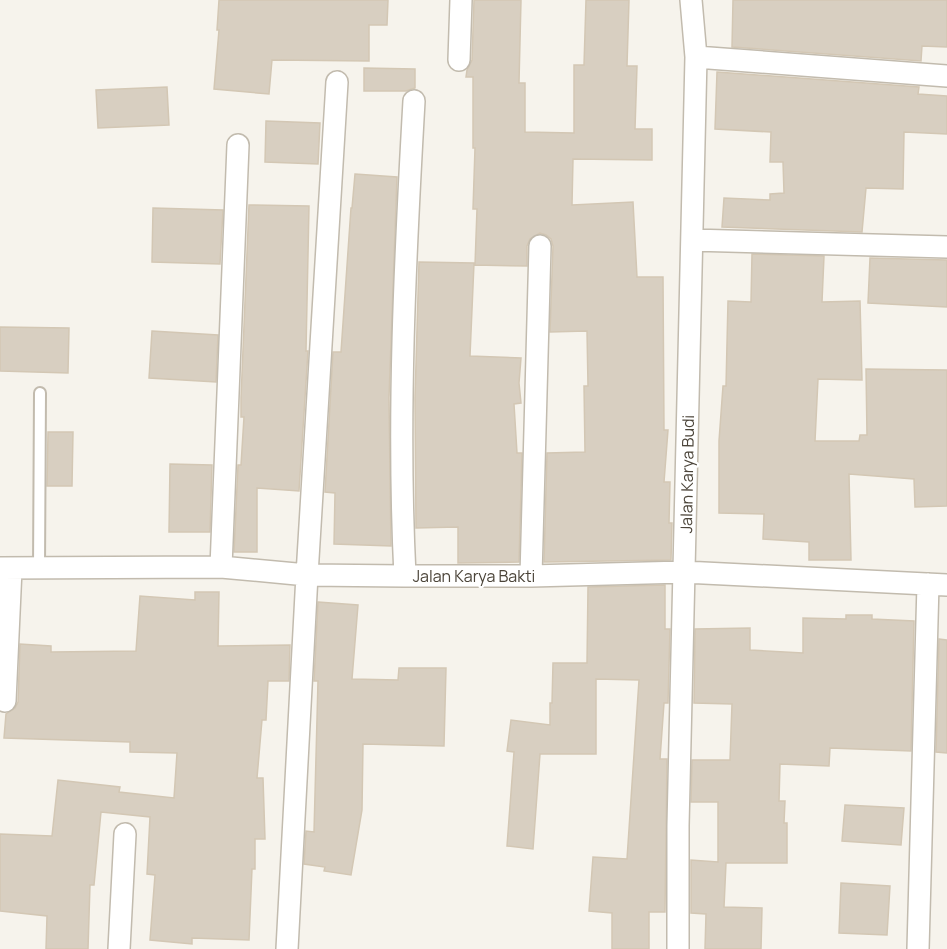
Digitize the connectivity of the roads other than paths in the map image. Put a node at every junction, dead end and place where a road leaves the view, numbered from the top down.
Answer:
1 (461, 0) edge
2 (691, 0) edge
3 (696, 57) junction
4 (459, 60) dead end
5 (947, 76) edge
6 (337, 82) dead end
7 (414, 101) dead end
8 (238, 145) dead end
9 (692, 240) junction
10 (540, 246) dead end
11 (947, 247) edge
12 (40, 393) dead end
13 (221, 567) junction
14 (5, 568) edge
15 (39, 569) junction
16 (684, 572) junction
17 (307, 575) junction
18 (405, 576) junction
19 (531, 576) junction
20 (938, 585) edge
21 (5, 701) dead end
22 (125, 834) dead end
23 (119, 949) edge
24 (287, 949) edge
25 (678, 949) edge
26 (918, 949) edge

1 - 4 street
2 - 3 street, Jalan Karya Budi
3 - 5 street
3 - 9 street, Jalan Karya Budi
6 - 17 street
7 - 18 street
8 - 13 street
9 - 11 street
9 - 16 street, Jalan Karya Budi
10 - 19 street
12 - 15 lane
13 - 15 street, Jalan Karya Bakti
13 - 17 street, Jalan Karya Bakti
14 - 15 street, Jalan Karya Bakti
14 - 21 street
16 - 19 street, Jalan Karya Bakti
16 - 20 street, Jalan Karya Bakti
16 - 25 street, Jalan Karya Budi
17 - 18 street, Jalan Karya Bakti
17 - 24 street
18 - 19 street, Jalan Karya Bakti
20 - 26 street
22 - 23 street

